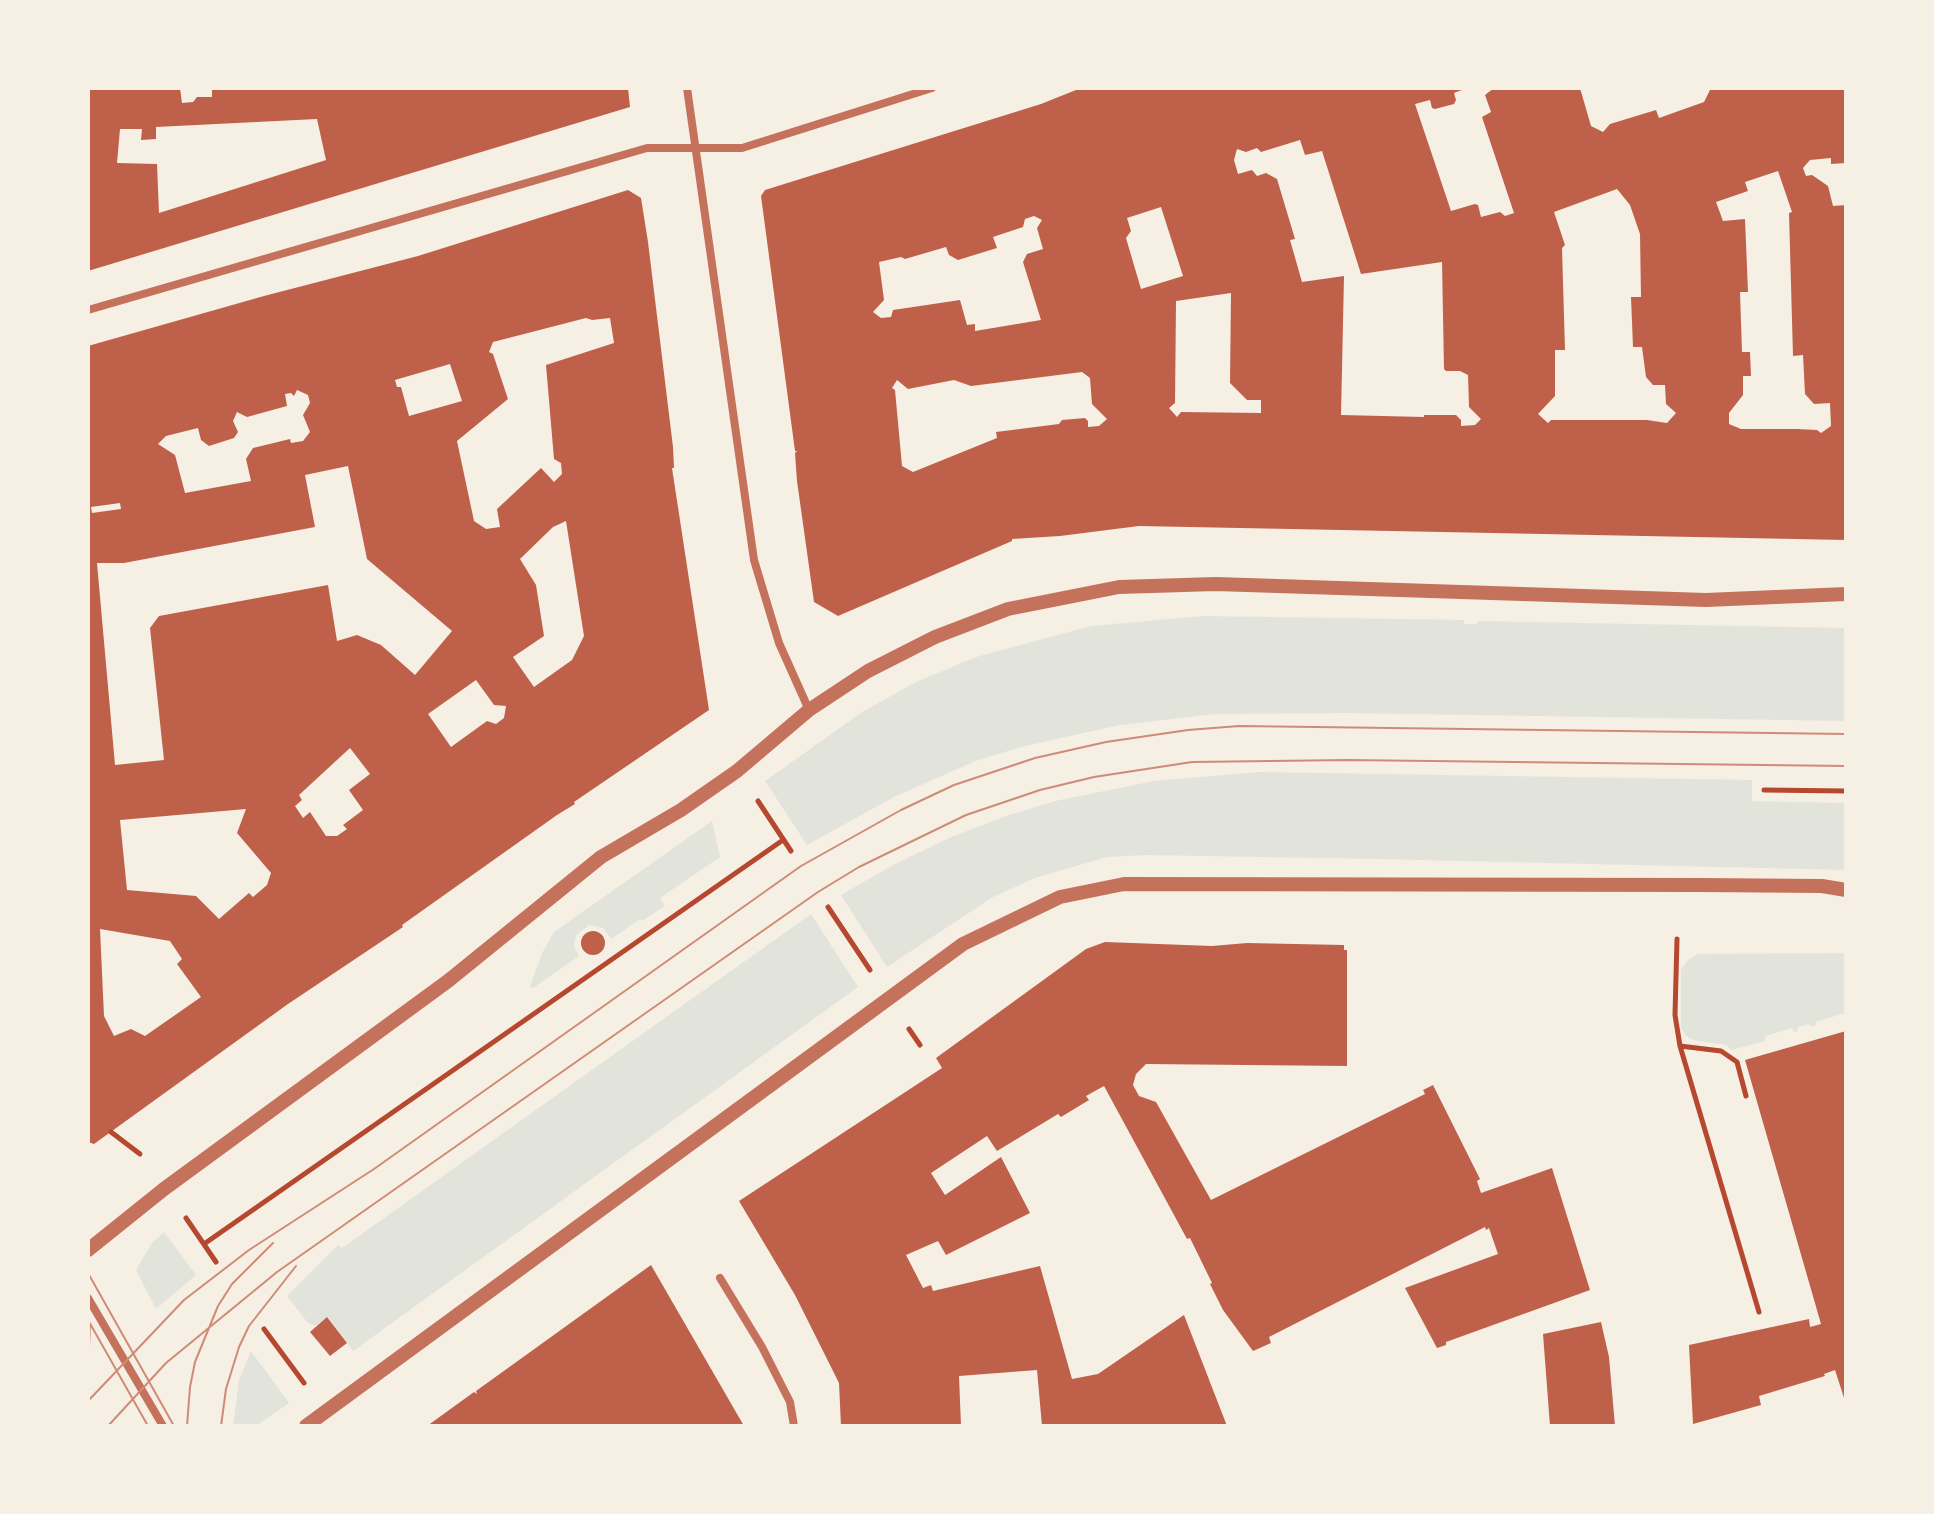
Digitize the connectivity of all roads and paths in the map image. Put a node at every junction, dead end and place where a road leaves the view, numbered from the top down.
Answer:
1 (687, 88) edge
2 (932, 88) edge
3 (696, 149) junction
4 (88, 310) edge
5 (1846, 594) edge
6 (809, 710) junction
7 (751, 790) dead end
8 (1764, 790) dead end
9 (1846, 791) edge
10 (783, 840) junction
11 (791, 851) dead end
12 (1846, 890) edge
13 (828, 907) dead end
14 (1677, 939) dead end
15 (874, 975) dead end
16 (906, 1025) dead end
17 (920, 1045) dead end
18 (1680, 1046) junction
19 (1746, 1096) dead end
20 (111, 1132) dead end
21 (140, 1154) dead end
22 (185, 1218) dead end
23 (204, 1244) junction
24 (88, 1250) edge
25 (216, 1262) dead end
26 (720, 1278) dead end
27 (88, 1298) edge
28 (1759, 1312) dead end
29 (264, 1329) dead end
30 (309, 1391) dead end
31 (163, 1426) edge
32 (306, 1426) edge
33 (794, 1426) edge

1 - 3 street
2 - 3 street
3 - 4 street
3 - 6 street
5 - 6 street
6 - 24 street
7 - 10 path
8 - 9 path
10 - 11 path
10 - 23 path
12 - 32 street
13 - 15 path
14 - 18 path
16 - 17 path
18 - 19 path
18 - 28 path
20 - 21 path
22 - 23 path
23 - 25 path
26 - 33 street
27 - 31 street
29 - 30 path

